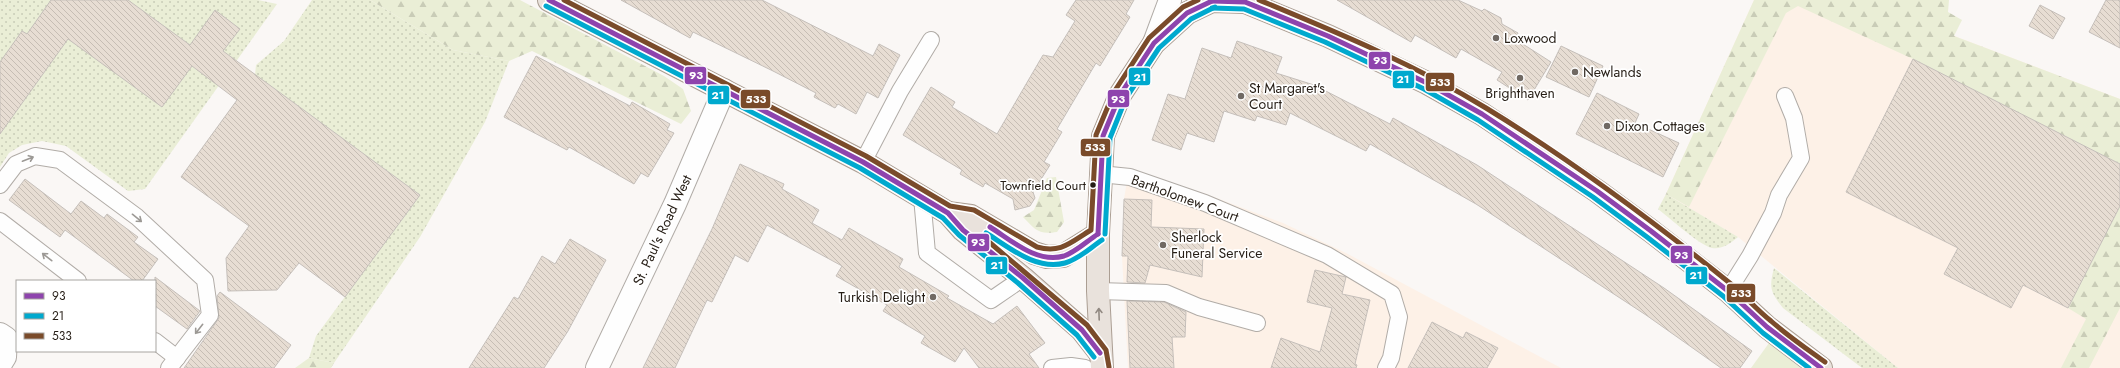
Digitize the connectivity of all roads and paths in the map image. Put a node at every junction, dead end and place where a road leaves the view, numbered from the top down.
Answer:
1 (549, 0) edge
2 (1170, 0) edge
3 (1212, 0) edge
4 (930, 40) dead end
5 (1154, 43) junction
6 (724, 90) junction
7 (1785, 96) dead end
8 (863, 162) junction
9 (1100, 174) junction
10 (0, 185) edge
11 (922, 197) junction
12 (948, 213) junction
13 (0, 220) edge
14 (1098, 234) junction
15 (1023, 278) junction
16 (77, 280) edge
17 (1098, 291) junction
18 (1728, 291) junction
19 (1256, 323) dead end
20 (0, 334) edge
21 (156, 342) edge
22 (173, 363) edge
23 (1096, 363) edge
24 (0, 365) edge
25 (597, 368) edge
26 (1052, 368) edge
27 (1386, 368) edge
28 (1821, 368) edge

1 - 6 main road
2 - 5 street
3 - 5 main road
3 - 18 main road
4 - 8 lane
5 - 9 main road
6 - 8 main road
6 - 25 street, St. Paul's Road West
7 - 18 lane
8 - 11 main road
9 - 14 main road
9 - 27 lane, Bartholomew Court
10 -> 22 lane
11 - 12 main road
11 - 15 lane
12 - 14 main road
12 - 15 main road
16 -> 13 lane
14 - 17 main road
15 - 23 main road
17 - 19 lane
23 -> 17 main road
18 - 28 main road
20 - 24 street
21 - 22 lane
23 - 26 lane

